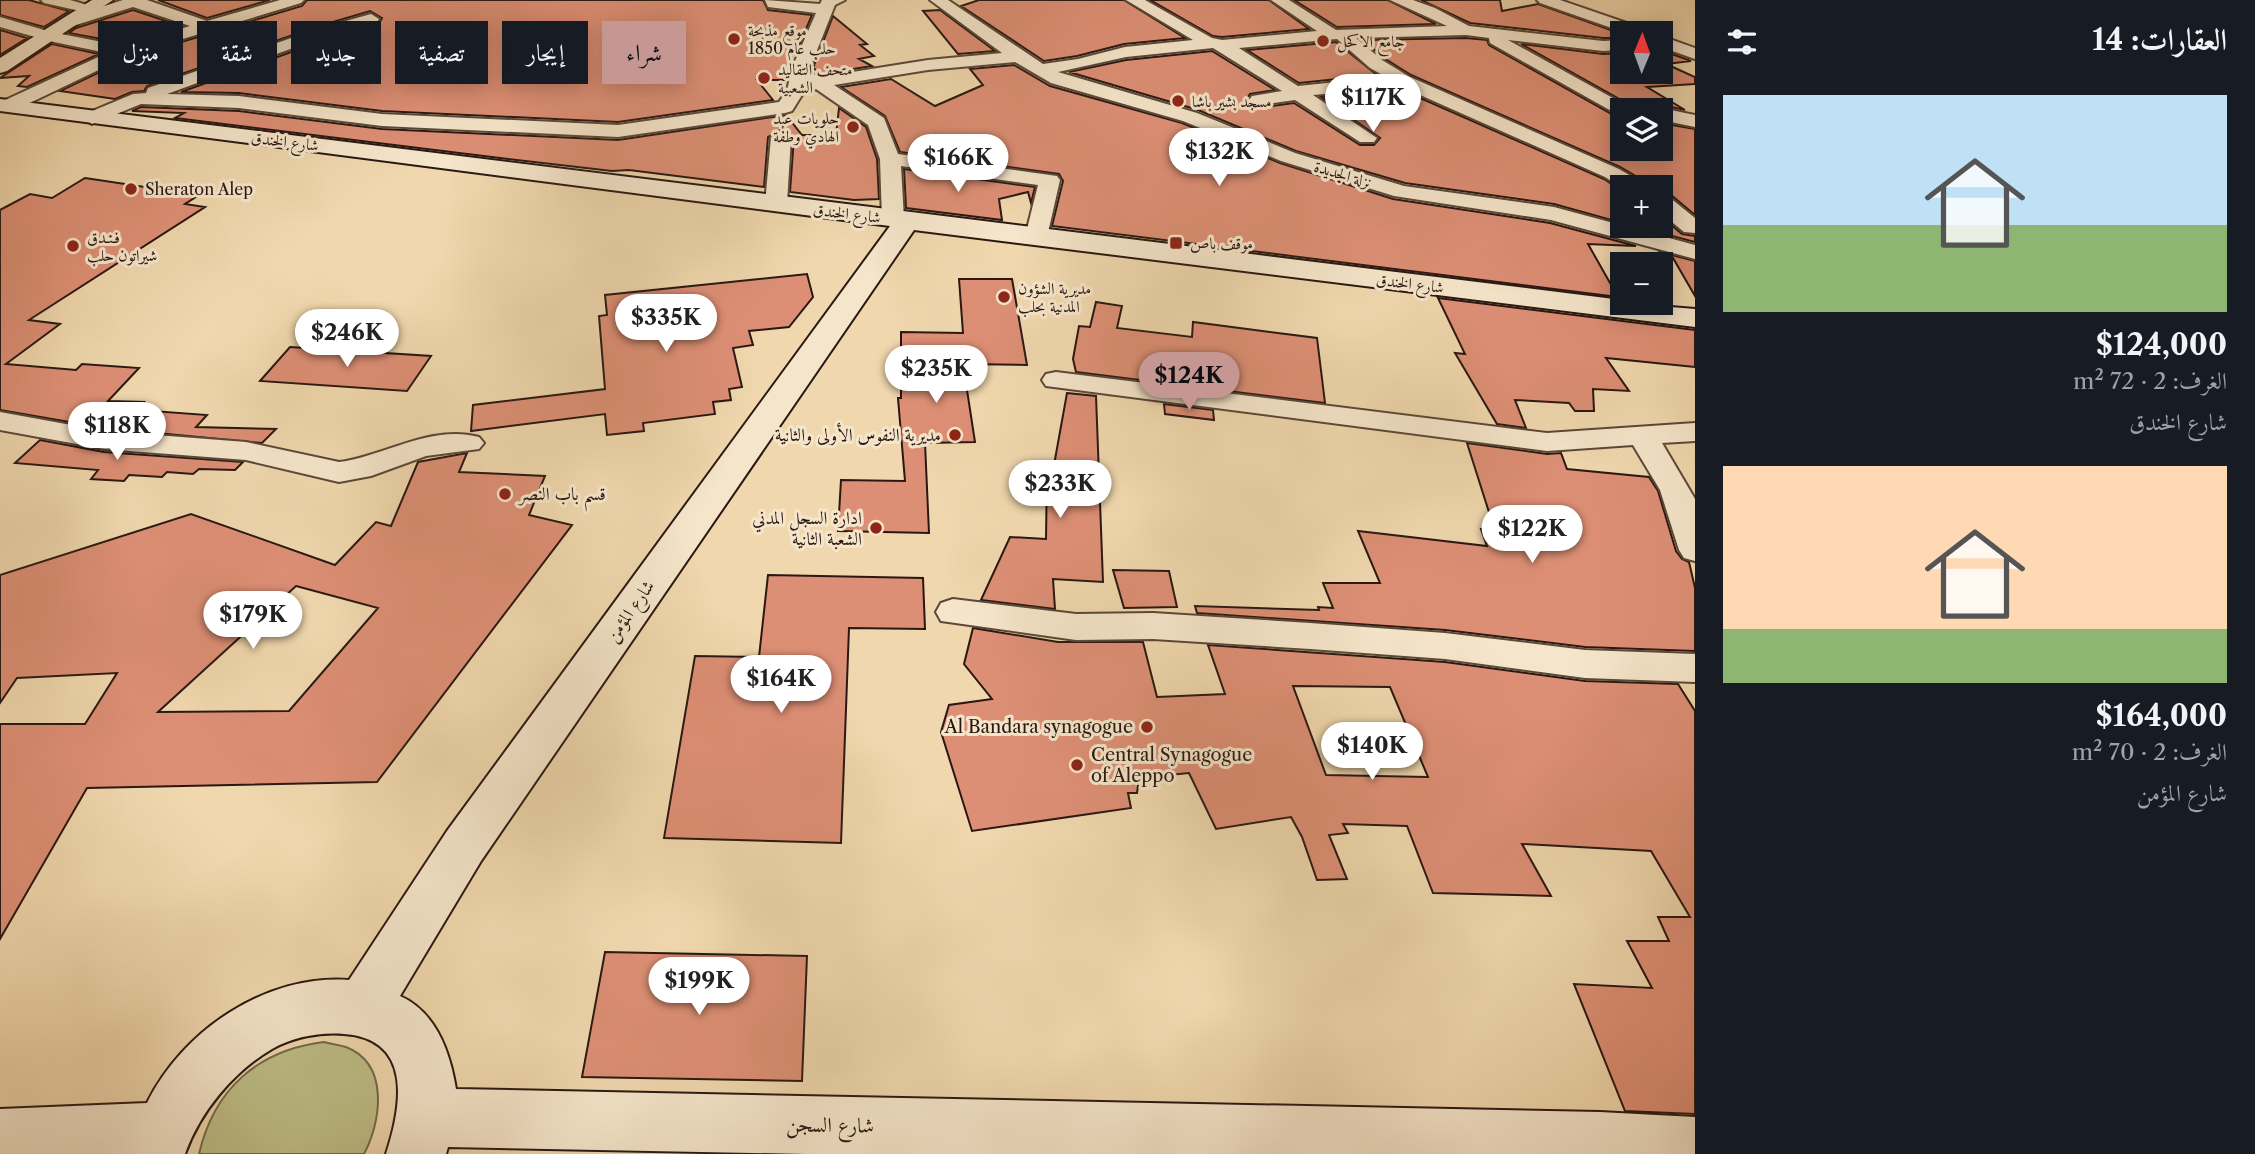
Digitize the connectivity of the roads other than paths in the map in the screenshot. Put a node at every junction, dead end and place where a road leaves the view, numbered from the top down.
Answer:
1 (49, 0) edge
2 (773, 0) edge
3 (938, 0) edge
4 (1134, 0) edge
5 (1279, 0) edge
6 (1398, 0) edge
7 (1545, 0) edge
8 (136, 1) edge
9 (288, 1) edge
10 (97, 4) edge
11 (832, 4) edge
12 (371, 19) dead end
13 (72, 21) junction
14 (222, 21) edge
15 (0, 22) edge
16 (1610, 22) edge
17 (197, 23) edge
18 (1474, 31) junction
19 (1337, 34) junction
20 (49, 36) junction
21 (1695, 41) edge
22 (1673, 42) edge
23 (1217, 44) junction
24 (98, 46) edge
25 (1610, 46) edge
26 (1673, 46) edge
27 (1695, 54) edge
28 (1018, 57) junction
29 (98, 63) edge
30 (0, 67) edge
31 (801, 68) junction
32 (1038, 70) junction
33 (1404, 81) junction
34 (817, 83) junction
35 (796, 91) junction
36 (1294, 92) junction
37 (139, 98) junction
38 (1258, 100) dead end
39 (1610, 105) edge
40 (3, 109) edge
41 (1673, 116) edge
42 (92, 118) junction
43 (1695, 121) edge
44 (781, 137) dead end
45 (1367, 138) dead end
46 (890, 159) junction
47 (1614, 175) edge
48 (776, 204) junction
49 (1673, 211) edge
50 (1610, 219) edge
51 (900, 220) junction
52 (1575, 221) junction
53 (1673, 225) edge
54 (1694, 227) edge
55 (1035, 237) junction
56 (1695, 252) edge
57 (1695, 318) edge
58 (1056, 380) dead end
59 (0, 421) edge
60 (1695, 432) edge
61 (1642, 437) junction
62 (470, 443) dead end
63 (1695, 550) edge
64 (953, 612) dead end
65 (1691, 674) edge
66 (363, 1007) junction
67 (421, 1136) edge
68 (0, 1138) edge
69 (159, 1143) edge
70 (1695, 1147) edge

1 - 10 street
2 - 11 street
3 - 28 street, نزلة الجديدة
4 - 23 street
5 - 19 street
6 - 18 street
7 - 16 street
8 - 13 street
8 - 17 street
9 - 14 street
10 - 13 main road
11 - 31 street
12 - 37 street
13 - 20 main road
15 - 20 street
18 - 19 street
18 - 25 street
18 - 39 street
19 - 23 street
19 - 33 street
20 - 24 street
20 - 30 main road
21 - 22 street
23 - 32 street
23 - 36 street
26 - 27 street
28 - 32 street, نزلة الجديدة
28 - 34 street
29 - 40 street
31 - 34 street
31 - 35 street
32 - 52 street, نزلة الجديدة
33 - 36 street
33 - 47 street
34 - 35 street
34 - 46 street
35 - 37 street
36 - 38 street
36 - 45 street
37 - 42 street
40 - 42 main road, شارع الخندق
41 - 43 street
42 - 48 main road, شارع الخندق
44 - 48 street
46 - 51 street
46 - 55 street
48 - 51 main road, شارع الخندق
49 - 54 street
50 - 52 street
51 - 55 main road, شارع الخندق
51 - 66 main road, شارع المؤمن
52 - 56 street, نزلة الجديدة
53 - 54 street
55 - 57 main road, شارع الخندق
58 - 61 street
59 - 62 street
60 - 61 street
61 - 63 street
64 - 65 street
66 - 67 main road
66 - 69 main road
67 - 70 main road, شارع السجن
68 - 69 main road

